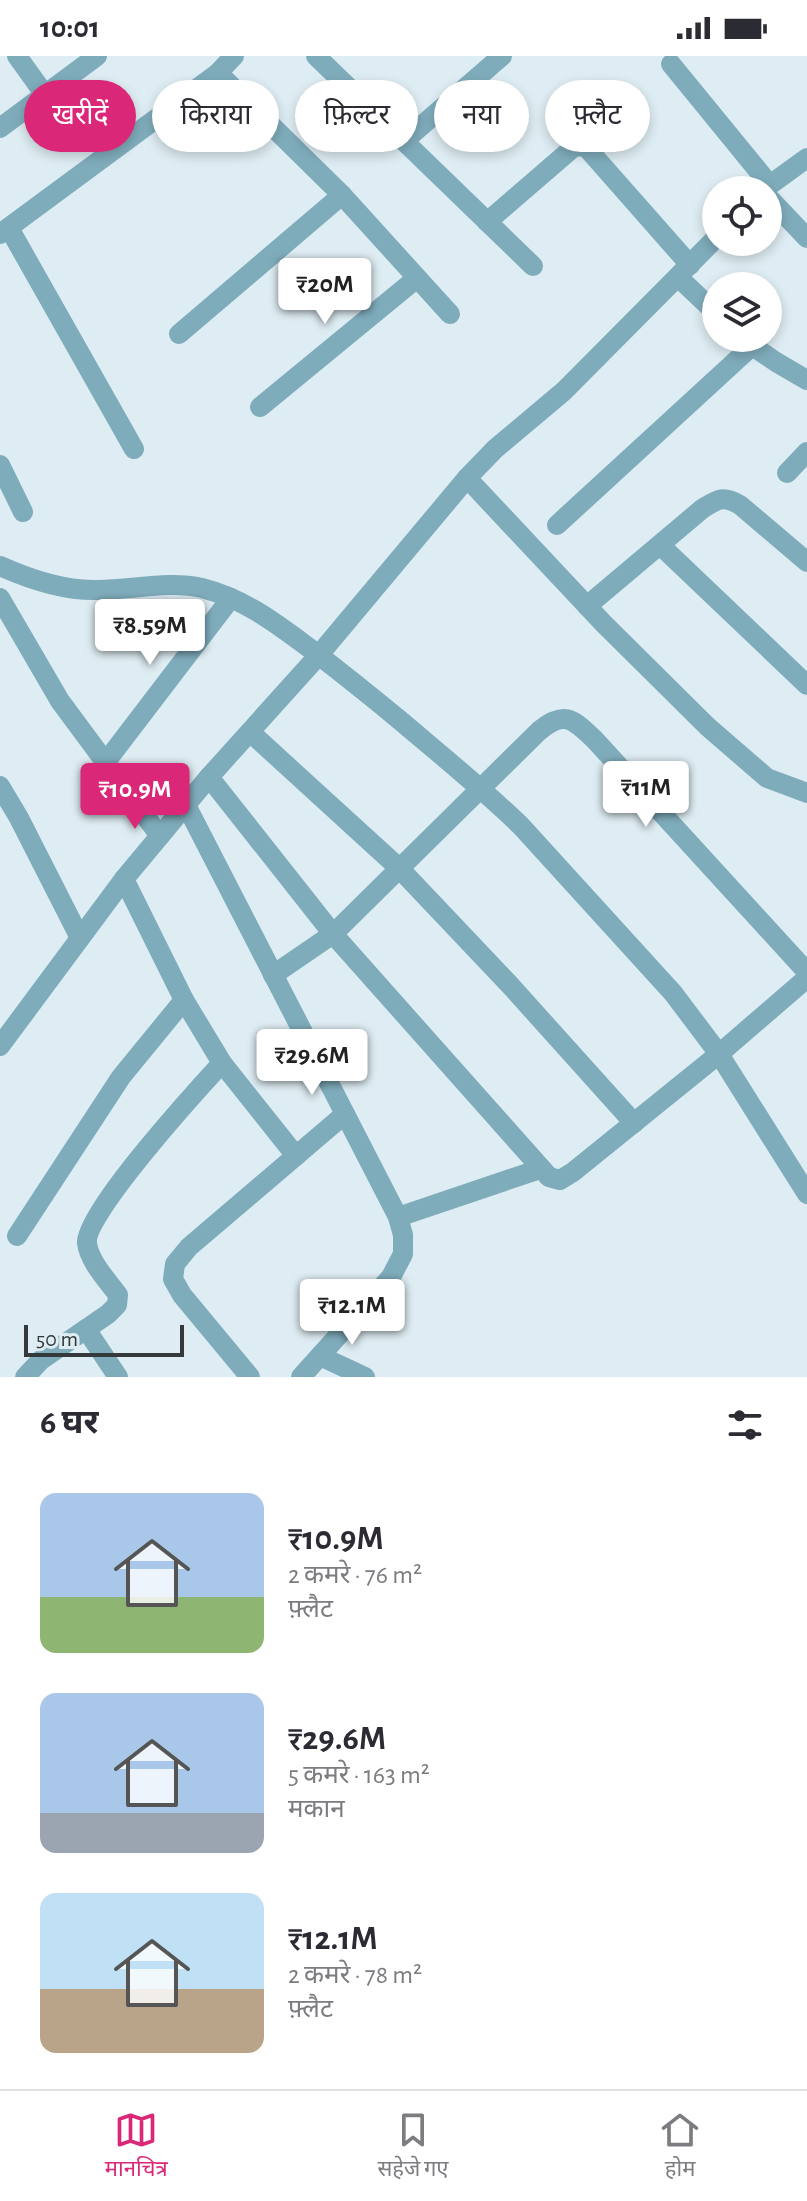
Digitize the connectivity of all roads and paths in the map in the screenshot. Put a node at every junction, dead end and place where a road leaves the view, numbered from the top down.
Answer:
1 (17, 56) edge
2 (97, 56) edge
3 (234, 56) edge
4 (316, 56) edge
5 (502, 56) edge
6 (671, 64) dead end
7 (218, 73) junction
8 (34, 80) edge
9 (65, 80) edge
10 (341, 80) edge
11 (24, 110) edge
12 (0, 128) edge
13 (418, 129) edge
14 (415, 152) edge
15 (807, 158) edge
16 (756, 176) edge
17 (782, 178) edge
18 (342, 195) junction
19 (782, 208) edge
20 (487, 222) junction
21 (4, 231) edge
22 (807, 238) edge
23 (702, 252) edge
24 (533, 266) dead end
25 (684, 271) junction
26 (417, 278) junction
27 (702, 295) edge
28 (450, 314) dead end
29 (179, 334) dead end
30 (737, 352) edge
31 (763, 352) edge
32 (807, 380) edge
33 (260, 407) dead end
34 (134, 449) dead end
35 (807, 452) edge
36 (0, 465) edge
37 (787, 473) dead end
38 (467, 478) junction
39 (23, 512) dead end
40 (557, 525) dead end
41 (660, 545) junction
42 (807, 562) edge
43 (0, 566) edge
44 (0, 598) edge
45 (231, 598) junction
46 (587, 606) junction
47 (318, 656) junction
48 (807, 685) edge
49 (250, 732) junction
50 (105, 763) junction
51 (209, 777) junction
52 (0, 786) edge
53 (481, 788) junction
54 (804, 788) edge
55 (186, 805) junction
56 (160, 836) junction
57 (399, 868) junction
58 (124, 879) junction
59 (333, 934) junction
60 (80, 938) junction
61 (273, 975) junction
62 (807, 975) edge
63 (184, 1000) junction
64 (3, 1033) edge
65 (719, 1054) junction
66 (222, 1063) junction
67 (345, 1114) junction
68 (634, 1123) junction
69 (296, 1156) junction
70 (540, 1169) junction
71 (804, 1184) edge
72 (398, 1217) junction
73 (17, 1236) dead end
74 (86, 1329) junction
75 (320, 1356) junction
76 (25, 1377) edge
77 (118, 1377) edge
78 (250, 1377) edge
79 (301, 1377) edge
80 (365, 1377) edge

1 - 8 street
2 - 9 street
3 - 7 street
4 - 10 street
5 - 13 street
6 - 16 street
7 - 18 street
7 - 21 street
11 - 12 street
14 - 20 street
15 - 17 street
18 - 26 street
18 - 29 street
19 - 22 street
20 - 24 street
20 - 25 street
21 - 34 street
23 - 25 street
25 - 27 street
25 - 38 street
26 - 28 street
26 - 33 street
30 - 40 street
31 - 32 street
35 - 37 street
36 - 39 street
38 - 46 street
38 - 47 street
41 - 42 street
41 - 46 street
41 - 48 street
43 - 45 street
44 - 50 street
45 - 47 street
45 - 50 street
46 - 54 street
47 - 49 street
47 - 53 street
49 - 51 street
49 - 57 street
50 - 56 street
51 - 55 street
51 - 59 street
52 - 60 street
53 - 57 street
53 - 62 street
53 - 65 street
55 - 56 street
55 - 61 street
56 - 58 street
57 - 59 street
57 - 68 street
58 - 60 street
58 - 63 street
59 - 61 street
59 - 70 street
60 - 64 street
61 - 67 street
62 - 65 street
63 - 66 street
63 - 73 street
65 - 68 street
65 - 71 street
66 - 69 street
66 - 74 street
67 - 69 street
67 - 72 street
68 - 70 street
69 - 78 street
70 - 72 street
72 - 75 street
74 - 76 street
74 - 77 street
75 - 79 street
75 - 80 street

